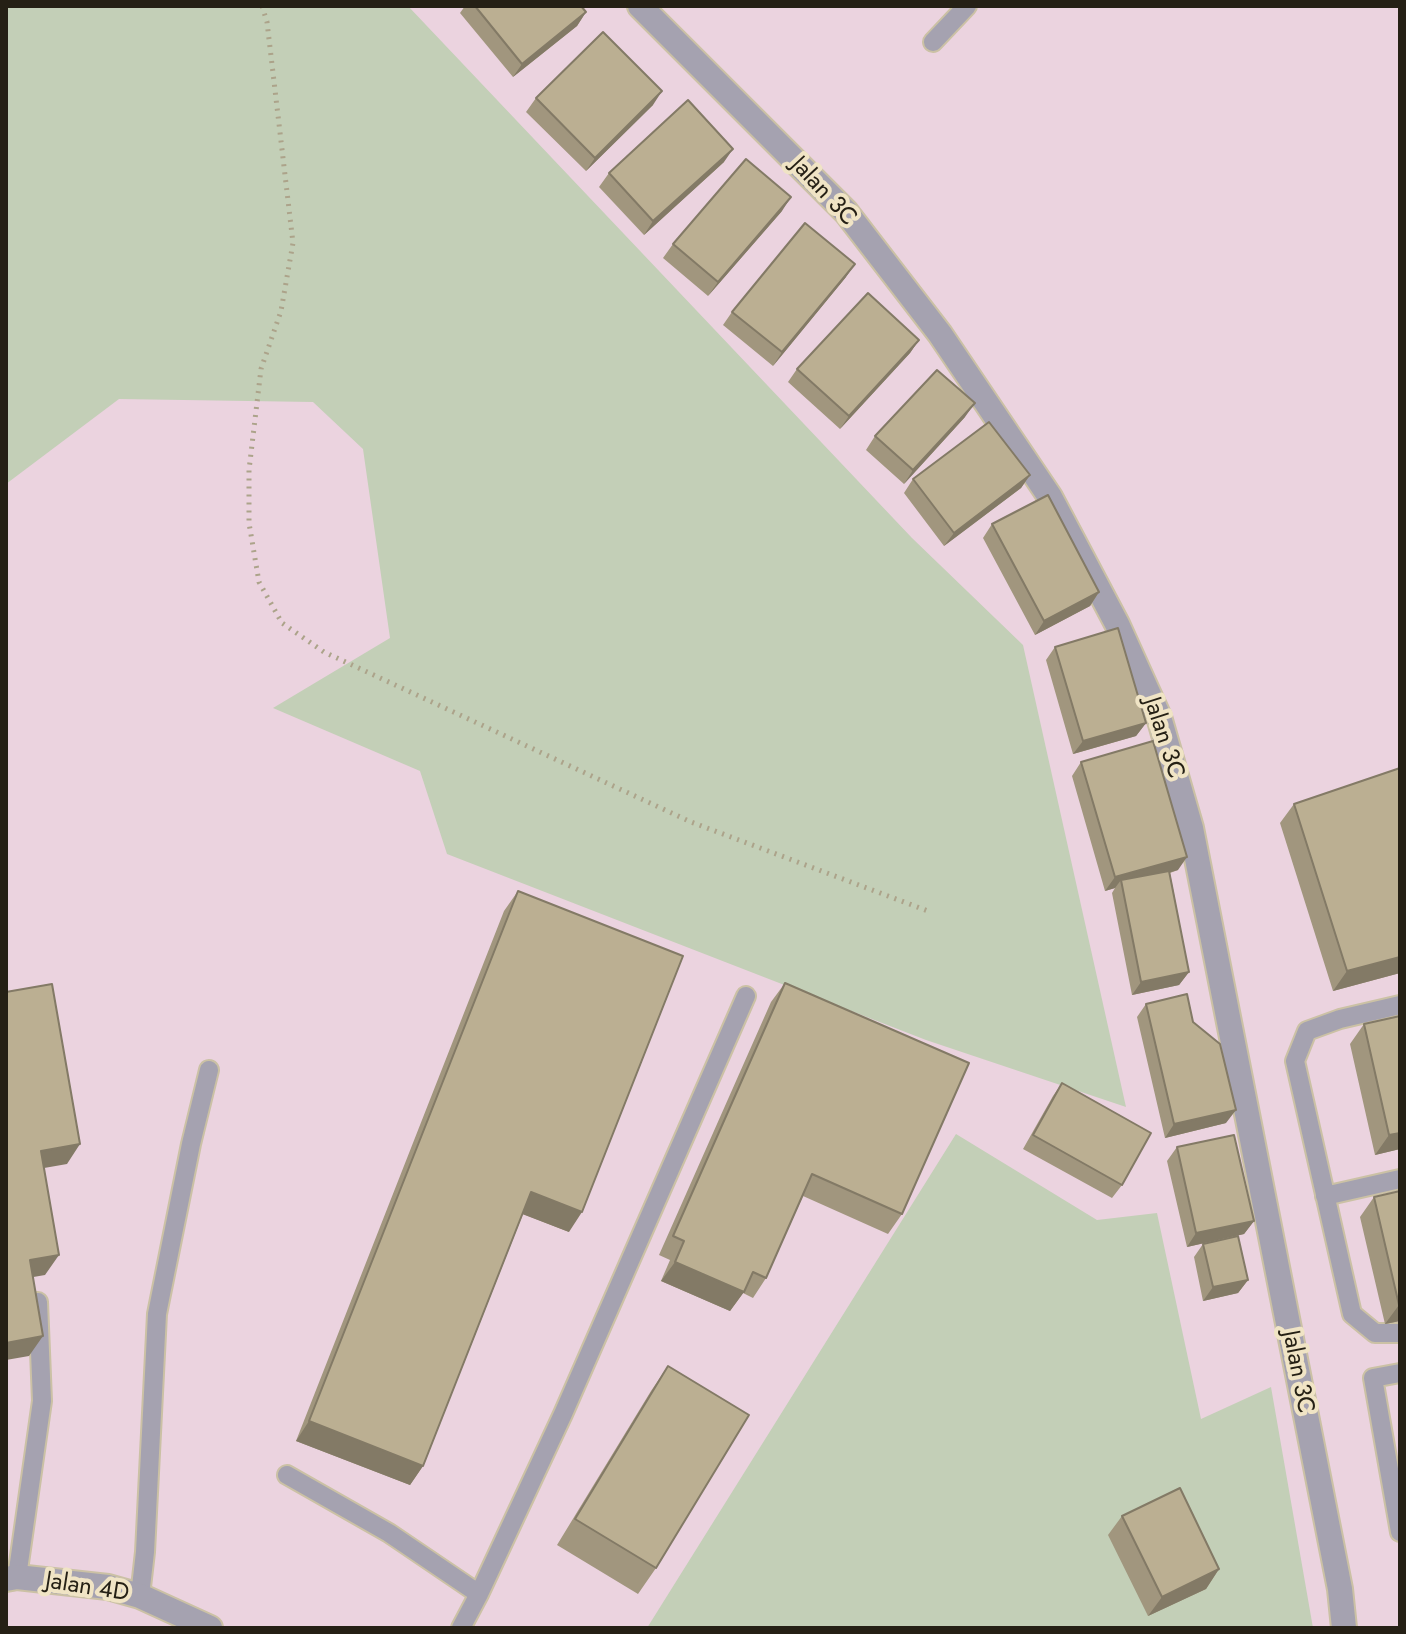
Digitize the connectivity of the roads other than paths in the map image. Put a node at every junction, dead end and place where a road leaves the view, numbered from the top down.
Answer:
1 (640, 6) edge
2 (967, 6) edge
3 (933, 42) dead end
4 (746, 996) dead end
5 (1400, 1005) edge
6 (209, 1070) dead end
7 (1400, 1179) edge
8 (1325, 1196) junction
9 (38, 1302) edge
10 (1400, 1333) edge
11 (1400, 1373) edge
12 (287, 1475) dead end
13 (1400, 1532) edge
14 (12, 1578) edge
15 (479, 1594) junction
16 (140, 1596) junction
17 (195, 1626) edge
18 (461, 1628) edge
19 (1344, 1628) edge

1 - 19 street, Jalan 3C
2 - 3 lane
4 - 15 lane
5 - 8 lane
6 - 16 lane
7 - 8 lane
8 - 10 lane
9 - 14 lane
11 - 13 lane
12 - 15 lane
14 - 16 street, Jalan 4D
15 - 18 lane
16 - 17 street, Jalan 4D

